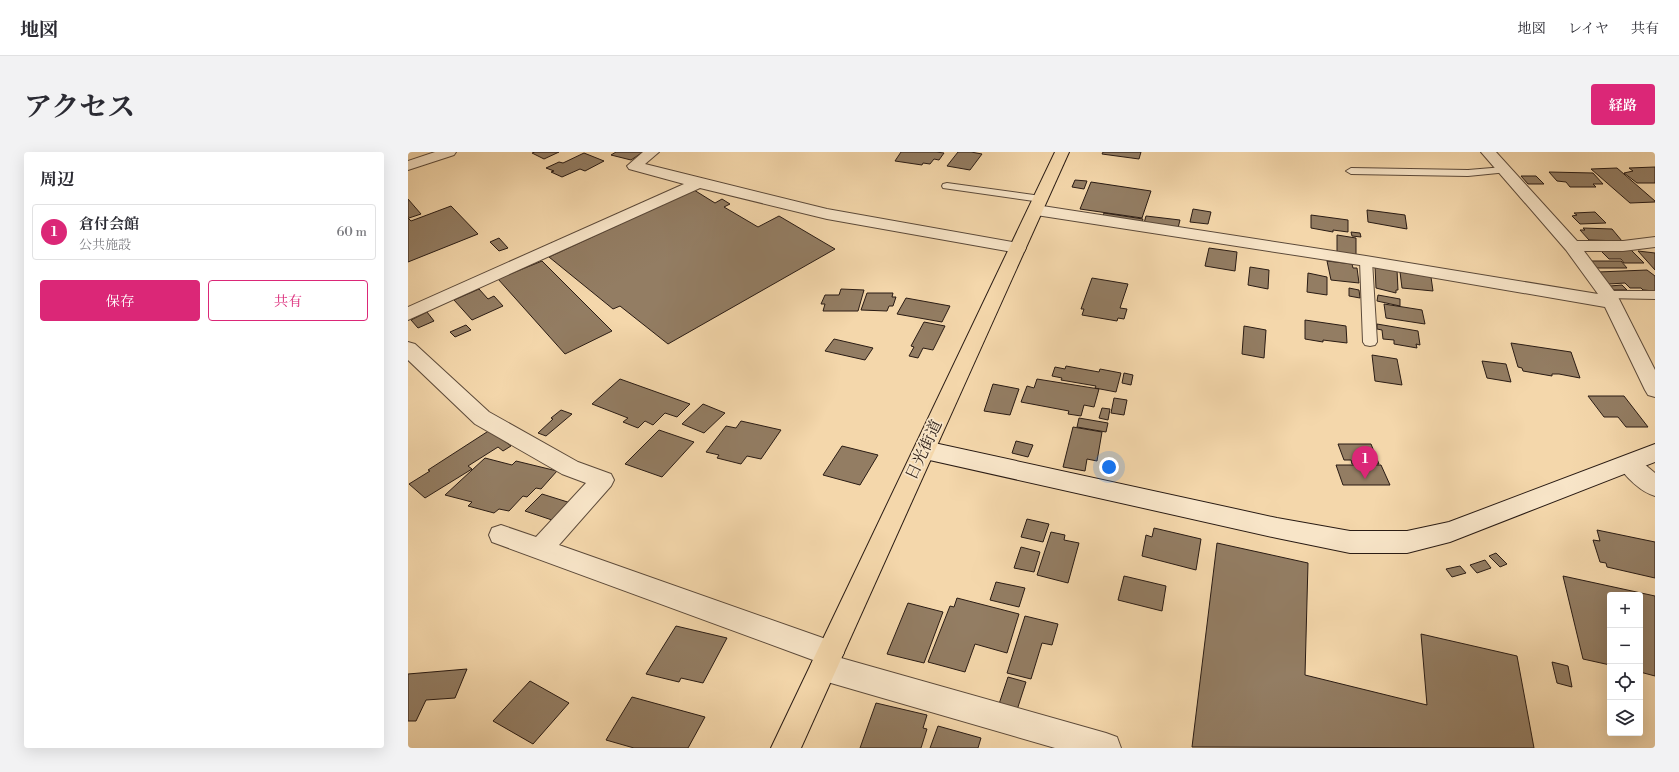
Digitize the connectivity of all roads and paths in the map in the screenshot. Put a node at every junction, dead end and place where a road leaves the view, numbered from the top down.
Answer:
1 (449, 152) edge
2 (652, 152) edge
3 (1062, 152) edge
4 (1488, 152) edge
5 (408, 166) edge
6 (1504, 170) junction
7 (1351, 171) dead end
8 (698, 184) junction
9 (947, 186) dead end
10 (1038, 205) junction
11 (1655, 242) edge
12 (1572, 246) junction
13 (1018, 248) junction
14 (1366, 261) junction
15 (1655, 295) edge
16 (1609, 298) junction
17 (408, 314) edge
18 (1370, 342) dead end
19 (408, 350) edge
20 (1655, 390) edge
21 (924, 450) junction
22 (1655, 453) edge
23 (1629, 464) junction
24 (1655, 487) edge
25 (501, 536) dead end
26 (540, 549) junction
27 (827, 660) junction
28 (1067, 743) edge
29 (786, 748) edge
30 (1106, 748) edge

1 - 5 street
2 - 8 street
3 - 10 highway, 日光街道
4 - 6 street
6 - 7 lane
6 - 12 street
8 - 13 street
8 - 17 street
9 - 10 lane
10 - 13 highway, 日光街道
10 - 14 street
11 - 12 street
12 - 16 street
13 - 21 highway, 日光街道
14 - 16 street
14 - 18 lane
15 - 16 lane
16 - 20 street
19 - 26 street
21 - 23 street
21 - 27 highway, 日光街道
22 - 23 street
23 - 24 street
25 - 26 street
26 - 27 street
27 - 28 street
27 - 29 highway, 日光街道
28 - 30 street

